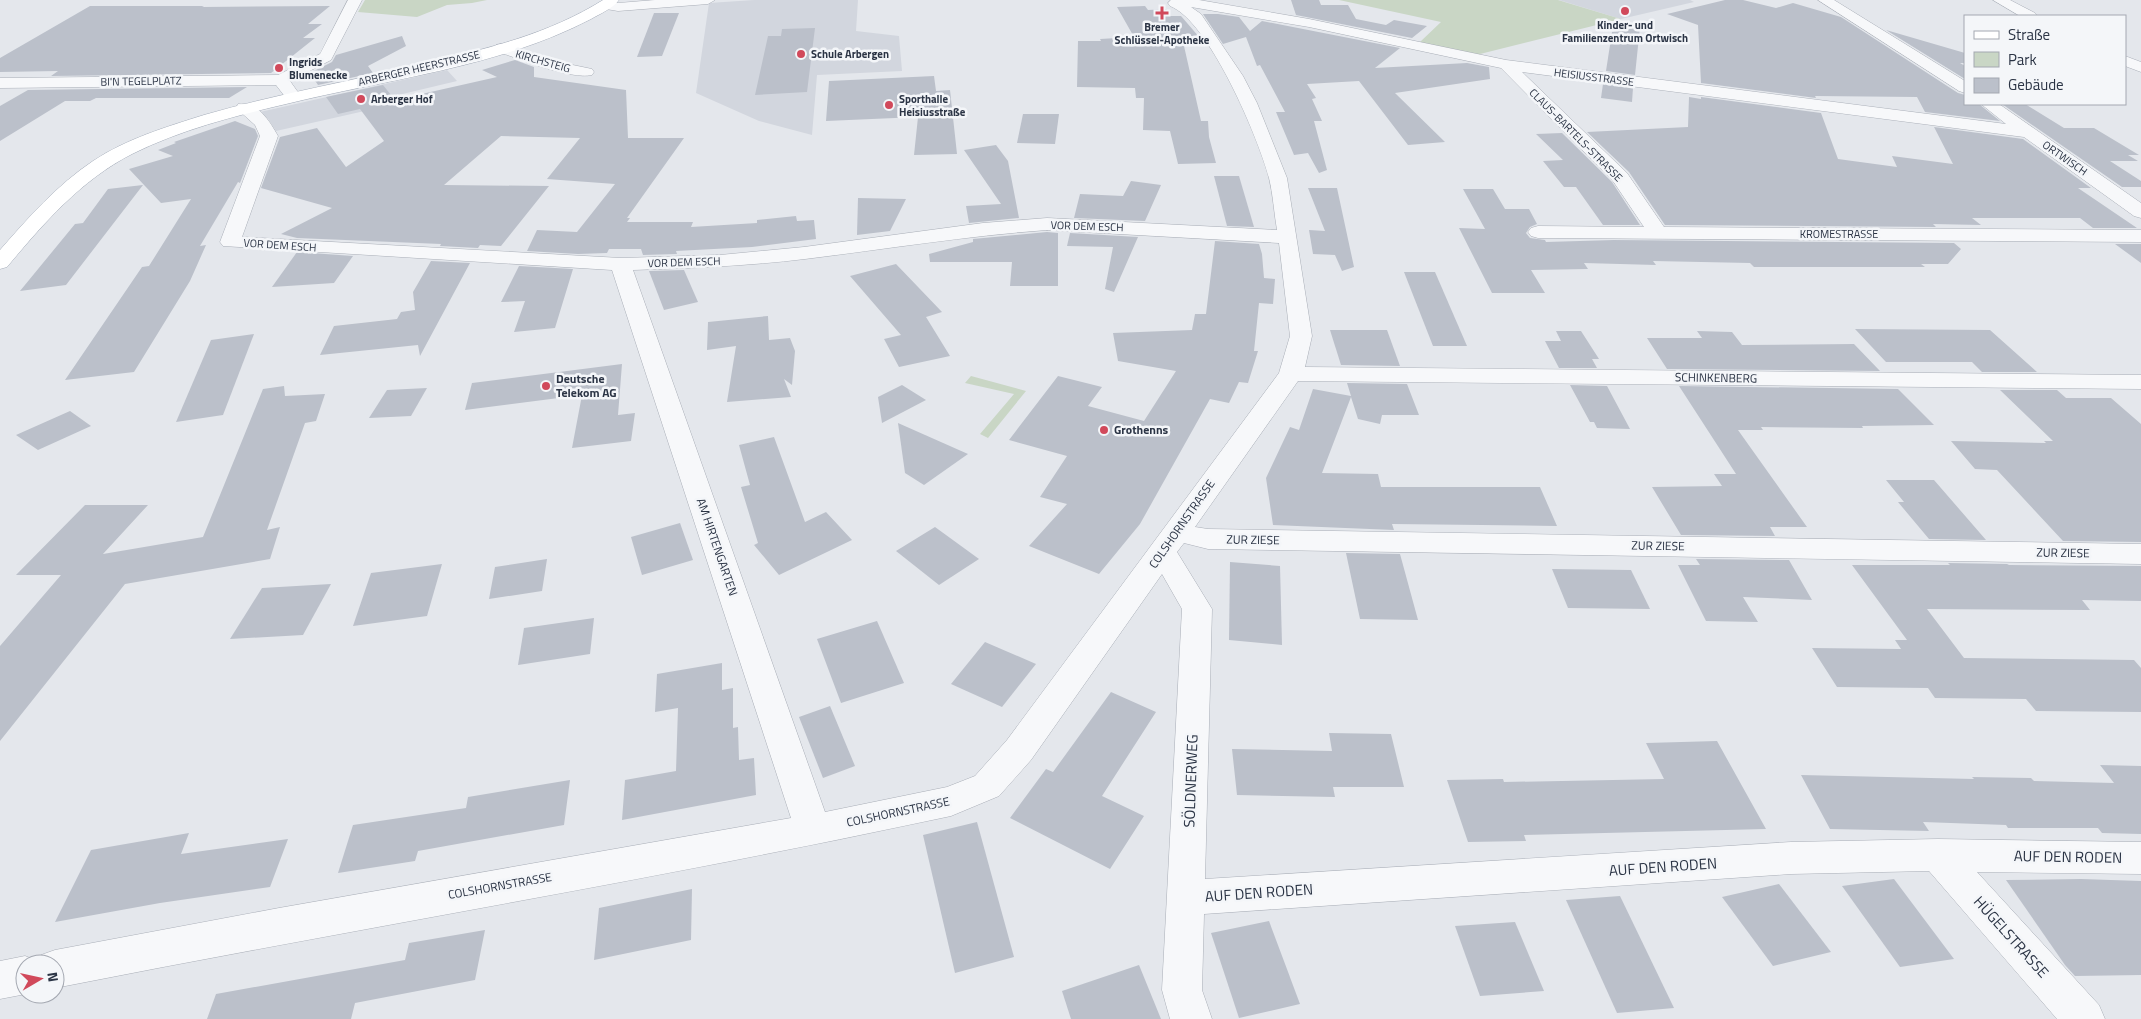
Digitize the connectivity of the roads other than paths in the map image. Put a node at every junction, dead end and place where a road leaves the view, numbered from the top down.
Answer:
1 (355, 0) edge
2 (708, 0) edge
3 (1825, 0) edge
4 (2000, 0) edge
5 (1182, 2) edge
6 (608, 3) edge
7 (2028, 15) edge
8 (501, 48) junction
9 (2126, 61) edge
10 (1506, 65) junction
11 (2141, 67) edge
12 (586, 72) dead end
13 (281, 80) junction
14 (0, 83) edge
15 (1964, 87) edge
16 (293, 96) junction
17 (1990, 105) edge
18 (244, 108) junction
19 (2028, 132) junction
20 (2141, 212) edge
21 (1538, 232) dead end
22 (1658, 232) junction
23 (2141, 236) edge
24 (1288, 237) junction
25 (0, 263) edge
26 (621, 264) junction
27 (1291, 374) junction
28 (2141, 382) edge
29 (1170, 542) junction
30 (2141, 554) edge
31 (813, 830) junction
32 (1938, 855) junction
33 (2141, 858) edge
34 (1186, 898) junction
35 (65, 967) edge
36 (15, 977) edge
37 (0, 980) edge
38 (1191, 1019) edge
39 (2084, 1019) edge

1 - 13 street
2 - 6 street
3 - 15 street
4 - 7 street
5 - 10 street, HEISIUSSTRASSE
5 - 24 street, COLSHORNSTRASSE
6 - 8 main road, ARBERGER HEERSTRASSE
8 - 12 street, KIRCHSTEIG
8 - 16 main road, ARBERGER HEERSTRASSE
9 - 11 street
10 - 19 street, HEISIUSSTRASSE
10 - 22 street, CLAUS-BARTELS-STRASSE
13 - 14 street, BI'N TEGELPLATZ
13 - 16 street
16 - 18 main road, ARBERGER HEERSTRASSE
17 - 19 street, ORTWISCH
18 - 25 main road, ARBERGER HEERSTRASSE
18 - 26 street, VOR DEM ESCH
19 - 20 street, ORTWISCH
21 - 22 street, KROMESTRASSE
22 - 23 street, KROMESTRASSE
24 - 26 street, VOR DEM ESCH
24 - 27 street, COLSHORNSTRASSE
26 - 31 street, AM HIRTENGARTEN
27 - 28 street, SCHINKENBERG
27 - 29 street, COLSHORNSTRASSE
29 - 30 street, ZUR ZIESE
29 - 31 street, COLSHORNSTRASSE
29 - 34 street, SÖLDNERWEG
31 - 35 street, COLSHORNSTRASSE
32 - 33 street, AUF DEN RODEN
32 - 34 street, AUF DEN RODEN
32 - 39 street, HÜGELSTRASSE
34 - 38 street, SÖLDNERWEG
36 - 37 street

